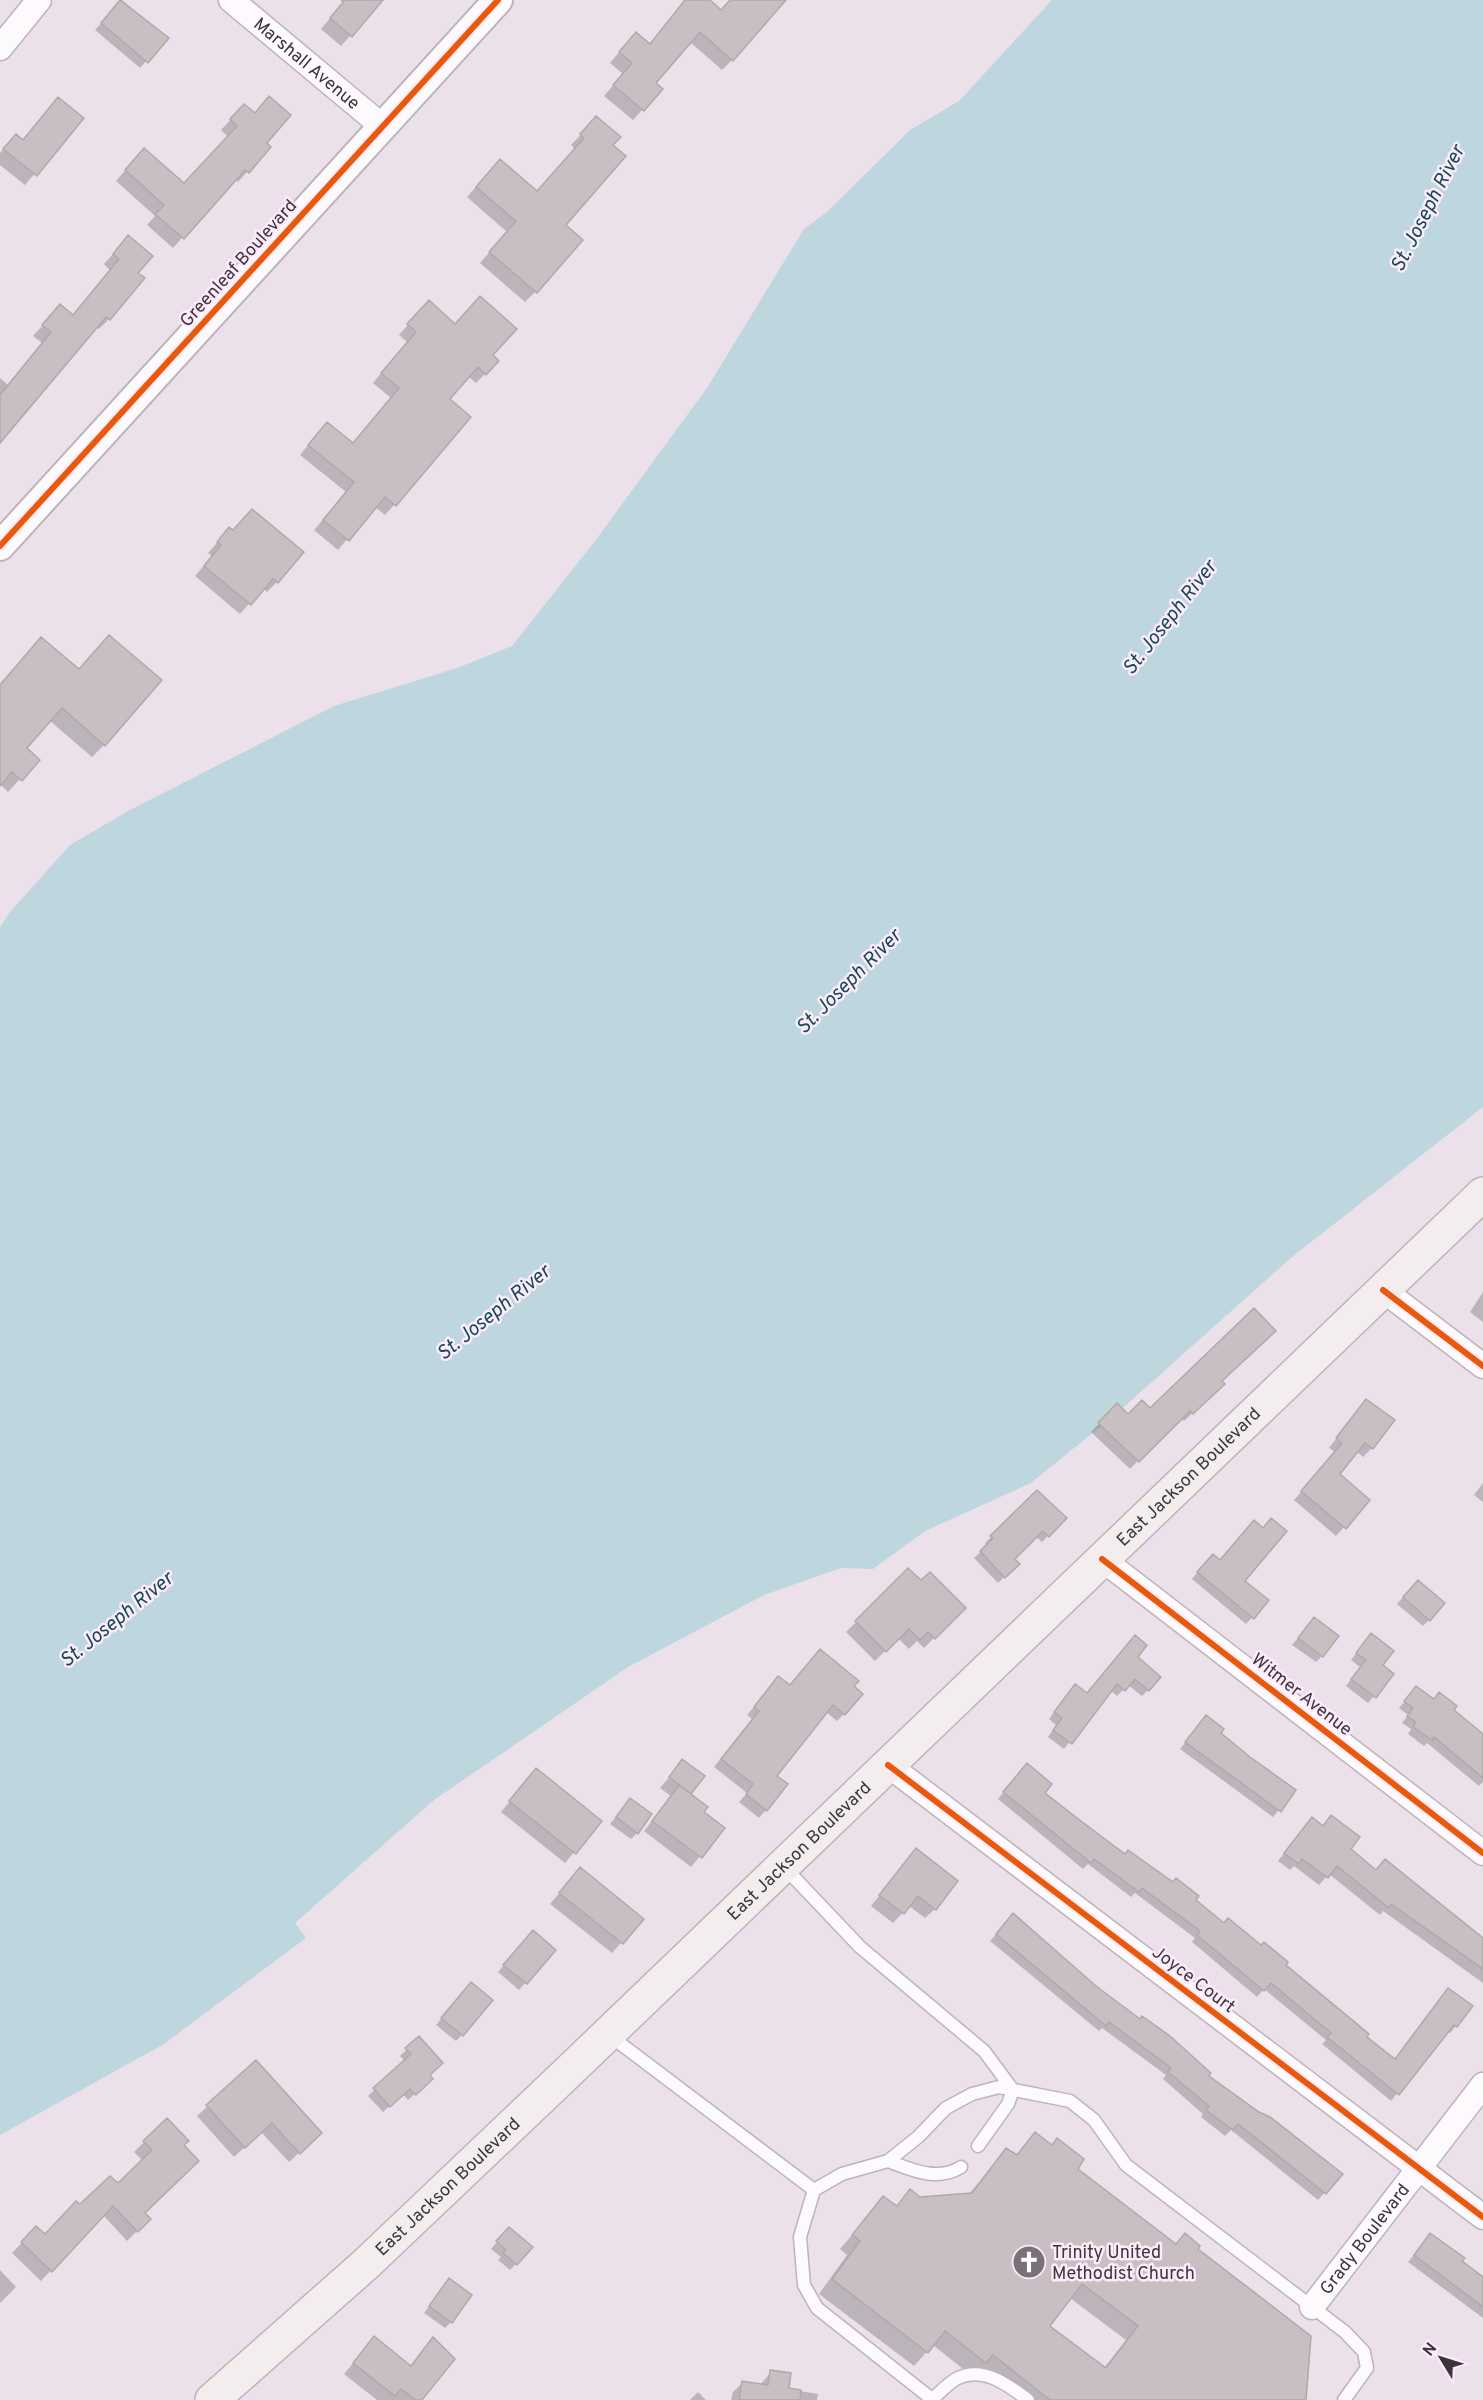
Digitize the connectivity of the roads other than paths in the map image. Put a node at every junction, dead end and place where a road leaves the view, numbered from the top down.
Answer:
1 (39, 0) edge
2 (231, 0) edge
3 (498, 0) edge
4 (0, 48) edge
5 (382, 126) junction
6 (0, 546) edge
7 (1483, 1194) edge
8 (1383, 1290) junction
9 (1483, 1366) edge
10 (1102, 1559) junction
11 (888, 1765) junction
12 (1483, 1853) edge
13 (782, 1866) junction
14 (608, 2034) junction
15 (1483, 2085) edge
16 (1013, 2090) junction
17 (978, 2145) dead end
18 (888, 2161) junction
19 (961, 2167) dead end
20 (1419, 2168) junction
21 (814, 2190) junction
22 (1483, 2217) edge
23 (1312, 2307) junction
24 (212, 2400) edge
25 (932, 2400) edge
26 (1028, 2400) edge
27 (1344, 2400) edge

1 - 4 street
2 - 5 street, Marshall Avenue
3 - 5 street, Greenleaf Boulevard
5 - 6 street, Greenleaf Boulevard
7 - 8 main road, East Jackson Boulevard
8 - 9 street
8 - 10 main road, East Jackson Boulevard
10 - 11 main road, East Jackson Boulevard
10 - 12 street, Witmer Avenue
11 - 13 main road, East Jackson Boulevard
11 - 20 street, Joyce Court
13 - 14 main road, East Jackson Boulevard
13 - 16 lane
14 - 21 lane
14 - 24 main road, East Jackson Boulevard
15 - 20 street, Grady Boulevard
16 - 17 lane
16 - 18 lane
16 - 23 lane
18 - 19 lane
18 - 21 lane
20 - 22 street, Joyce Court
20 - 23 street, Grady Boulevard
21 - 25 lane
23 - 27 lane
25 - 26 lane

